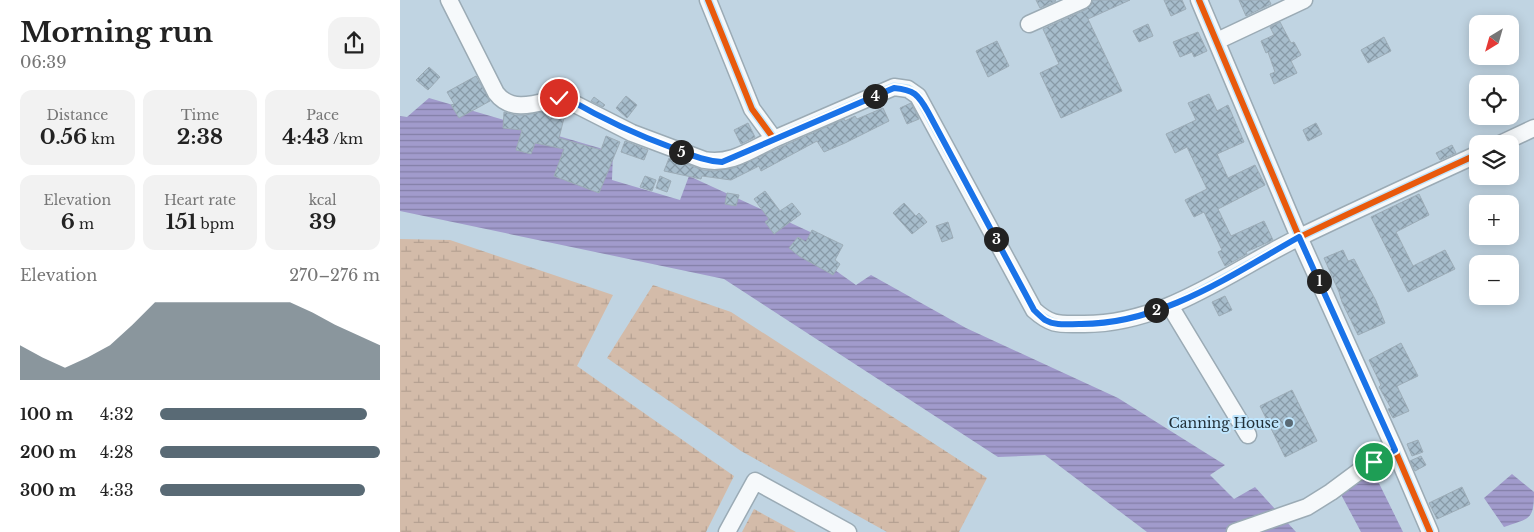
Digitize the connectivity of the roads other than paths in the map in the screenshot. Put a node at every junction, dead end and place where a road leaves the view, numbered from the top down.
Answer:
1 (449, 0) edge
2 (708, 0) edge
3 (1083, 0) edge
4 (1199, 0) edge
5 (1304, 0) edge
6 (1286, 4) edge
7 (1029, 24) dead end
8 (1217, 41) junction
9 (1534, 128) edge
10 (1519, 135) edge
11 (774, 139) junction
12 (1469, 158) edge
13 (1299, 237) junction
14 (1170, 306) junction
15 (1248, 435) dead end
16 (1395, 450) junction
17 (727, 532) edge
18 (848, 532) edge
19 (1235, 532) edge
20 (1430, 532) edge

1 - 11 street
2 - 11 street
3 - 7 street
4 - 8 street
5 - 6 street
6 - 8 street
8 - 13 street
9 - 10 street
11 - 14 street
12 - 13 street
13 - 14 street
13 - 16 street
14 - 15 street
16 - 19 street
16 - 20 street
17 - 18 street

